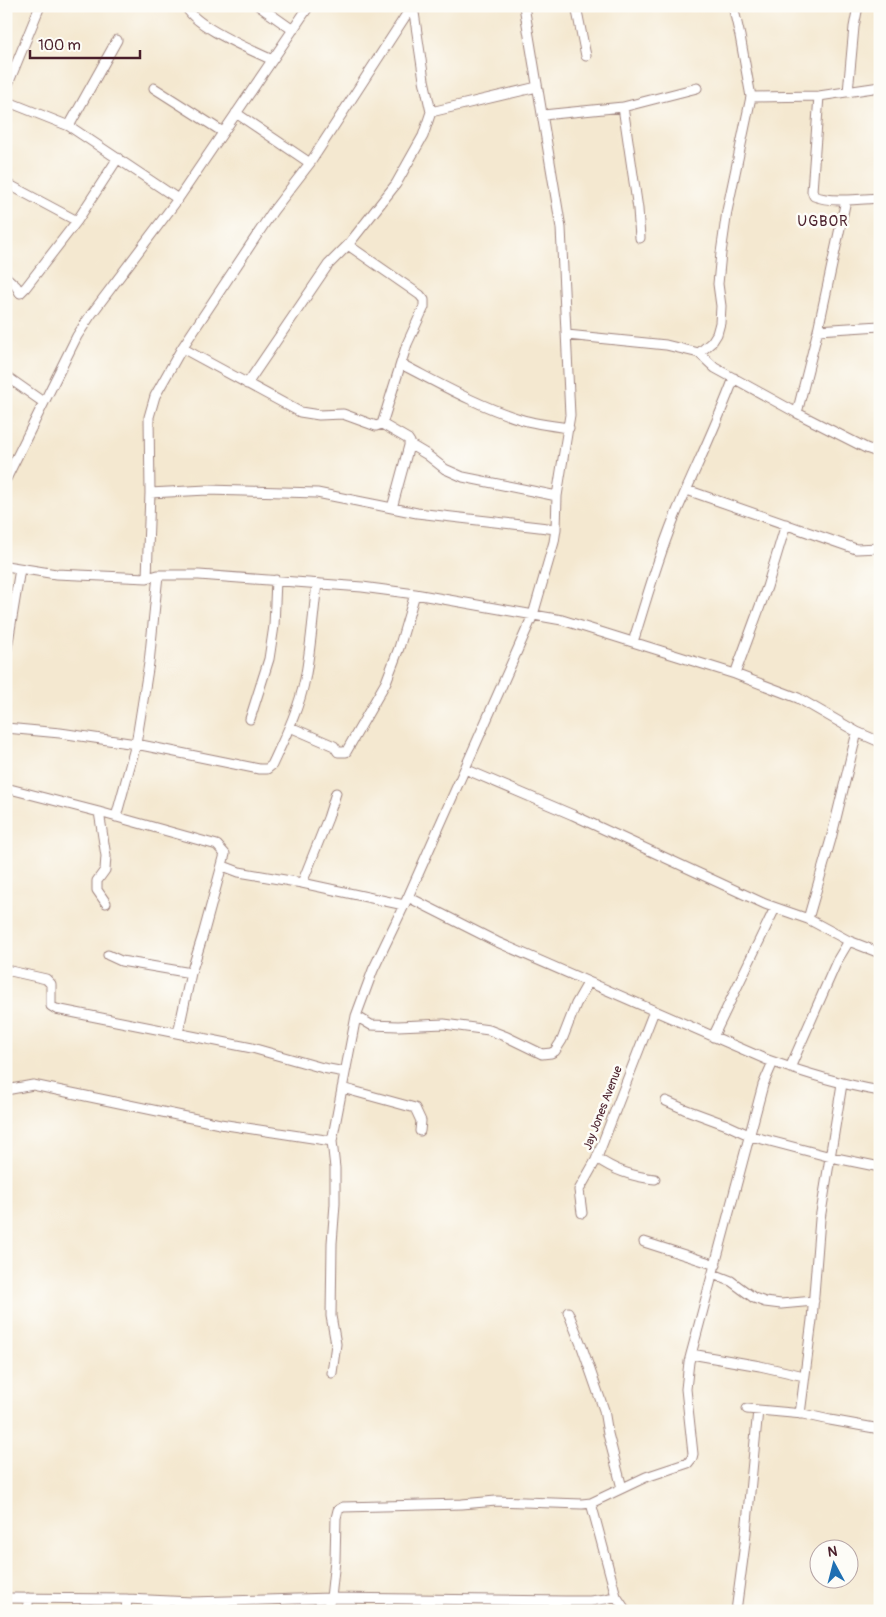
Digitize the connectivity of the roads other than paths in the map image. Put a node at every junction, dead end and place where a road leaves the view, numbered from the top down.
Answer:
1 (40, 6) edge
2 (186, 6) edge
3 (259, 6) edge
4 (310, 6) edge
5 (413, 6) edge
6 (524, 6) edge
7 (576, 6) edge
8 (733, 6) edge
9 (858, 6) edge
10 (293, 30) junction
11 (117, 40) dead end
12 (586, 56) dead end
13 (272, 60) junction
14 (537, 87) junction
15 (880, 87) edge
16 (154, 88) dead end
17 (697, 88) dead end
18 (6, 89) edge
19 (848, 92) junction
20 (819, 96) junction
21 (751, 97) junction
22 (6, 102) edge
23 (624, 107) junction
24 (431, 112) junction
25 (236, 113) junction
26 (543, 115) junction
27 (69, 126) junction
28 (223, 132) junction
29 (118, 158) junction
30 (310, 163) junction
31 (6, 183) edge
32 (880, 198) edge
33 (178, 199) junction
34 (846, 200) junction
35 (77, 221) junction
36 (640, 238) dead end
37 (348, 245) junction
38 (6, 278) edge
39 (880, 326) edge
40 (818, 330) junction
41 (567, 335) junction
42 (182, 348) junction
43 (700, 353) junction
44 (401, 364) junction
45 (6, 376) edge
46 (734, 378) junction
47 (247, 384) junction
48 (43, 402) junction
49 (797, 413) junction
50 (382, 424) junction
51 (569, 428) junction
52 (410, 444) junction
53 (880, 453) edge
54 (6, 479) edge
55 (687, 490) junction
56 (150, 493) junction
57 (557, 496) junction
58 (392, 508) junction
59 (786, 524) junction
60 (556, 528) junction
61 (880, 548) edge
62 (6, 566) edge
63 (20, 569) junction
64 (158, 575) junction
65 (147, 578) junction
66 (276, 580) junction
67 (317, 584) junction
68 (415, 594) junction
69 (533, 614) junction
70 (633, 642) junction
71 (6, 654) edge
72 (734, 674) junction
73 (250, 720) dead end
74 (290, 727) junction
75 (6, 728) edge
76 (857, 732) junction
77 (880, 742) edge
78 (136, 744) junction
79 (465, 769) junction
80 (6, 788) edge
81 (336, 793) dead end
82 (100, 812) junction
83 (116, 817) junction
84 (223, 866) junction
85 (302, 883) junction
86 (406, 901) junction
87 (106, 903) dead end
88 (775, 908) junction
89 (808, 919) junction
90 (849, 941) junction
91 (880, 952) edge
92 (108, 955) dead end
93 (6, 970) edge
94 (191, 973) junction
95 (588, 982) junction
96 (654, 1011) junction
97 (356, 1016) junction
98 (178, 1033) junction
99 (713, 1037) junction
100 (773, 1062) junction
101 (790, 1068) junction
102 (345, 1072) junction
103 (842, 1084) junction
104 (342, 1088) junction
105 (6, 1090) edge
106 (880, 1091) edge
107 (666, 1101) dead end
108 (420, 1131) dead end
109 (751, 1136) junction
110 (332, 1141) junction
111 (831, 1157) junction
112 (597, 1158) junction
113 (880, 1167) edge
114 (655, 1179) dead end
115 (582, 1213) dead end
116 (644, 1242) dead end
117 (714, 1269) junction
118 (814, 1301) junction
119 (568, 1312) dead end
120 (691, 1354) junction
121 (332, 1373) dead end
122 (804, 1376) junction
123 (747, 1409) dead end
124 (758, 1410) junction
125 (800, 1414) junction
126 (880, 1429) edge
127 (622, 1488) junction
128 (591, 1503) junction
129 (616, 1596) junction
130 (6, 1598) edge
131 (28, 1598) junction
132 (331, 1598) junction
133 (127, 1599) junction
134 (28, 1611) edge
135 (126, 1611) edge
136 (326, 1611) edge
137 (626, 1611) edge
138 (736, 1611) edge

1 - 18 street
2 - 13 street
3 - 10 street
4 - 10 street
5 - 24 street
5 - 30 street
6 - 14 street
7 - 12 street
8 - 21 street
9 - 19 street
10 - 13 street
11 - 27 street
13 - 25 street
14 - 24 street
14 - 26 street
15 - 19 street
16 - 28 street
17 - 23 street
19 - 20 street
20 - 21 street
20 - 34 street
21 - 43 street
22 - 27 street
23 - 26 street
23 - 36 street
24 - 37 street
25 - 28 street
25 - 30 street
26 - 41 street
27 - 29 street
28 - 33 street
29 - 33 street
29 - 35 street
30 - 42 street
31 - 35 street
32 - 34 street
33 - 48 street
34 - 40 street
35 - 38 street
37 - 44 street
37 - 47 street
39 - 40 street
40 - 49 street
41 - 43 street
41 - 51 street
42 - 47 street
42 - 56 street
43 - 46 street
44 - 50 street
44 - 51 street
45 - 48 street
46 - 49 street
46 - 55 street
47 - 50 street
48 - 54 street
49 - 53 street
50 - 52 street
51 - 57 street
52 - 57 street
52 - 58 street
55 - 59 street
55 - 70 street
56 - 58 street
56 - 65 street
57 - 60 street
58 - 60 street
59 - 61 street
59 - 72 street
60 - 69 street
62 - 63 street
63 - 65 street
63 - 71 street
64 - 65 street
64 - 66 street
64 - 78 street
66 - 67 street
66 - 73 street
67 - 68 street
67 - 74 street
68 - 69 street
68 - 74 street
69 - 70 street
69 - 79 street
70 - 72 street
72 - 76 street
74 - 78 street
75 - 78 street
76 - 77 street
76 - 89 street
78 - 83 street
79 - 86 street
79 - 88 street
80 - 82 street
81 - 85 street
82 - 83 street
82 - 87 street
83 - 84 street
84 - 85 street
84 - 94 street
85 - 86 street
86 - 95 street
86 - 97 street
88 - 89 street
88 - 99 street
89 - 90 street
90 - 91 street
90 - 101 street
92 - 94 street
93 - 98 street
94 - 98 street
95 - 96 street
95 - 97 street
96 - 99 street
96 - 112 street, Jay Jones Avenue
97 - 102 street
98 - 102 street
99 - 100 street
100 - 101 street
100 - 109 street
101 - 103 street
102 - 104 street
103 - 106 street
103 - 111 street
104 - 108 street
104 - 110 street
105 - 110 street
107 - 109 street
109 - 111 street
109 - 117 street
110 - 121 street
111 - 113 street
111 - 118 street
112 - 114 street
112 - 115 street, Jay Jones Avenue
116 - 117 street
117 - 118 street
117 - 120 street
118 - 122 street
119 - 127 street
120 - 122 street
120 - 127 street
122 - 125 street
123 - 124 street
124 - 125 street
124 - 138 street
125 - 126 street
127 - 128 street
128 - 129 street
128 - 132 street
129 - 132 street
129 - 137 street
130 - 131 street
131 - 133 street
131 - 134 street
132 - 133 street
132 - 136 street
133 - 135 street

